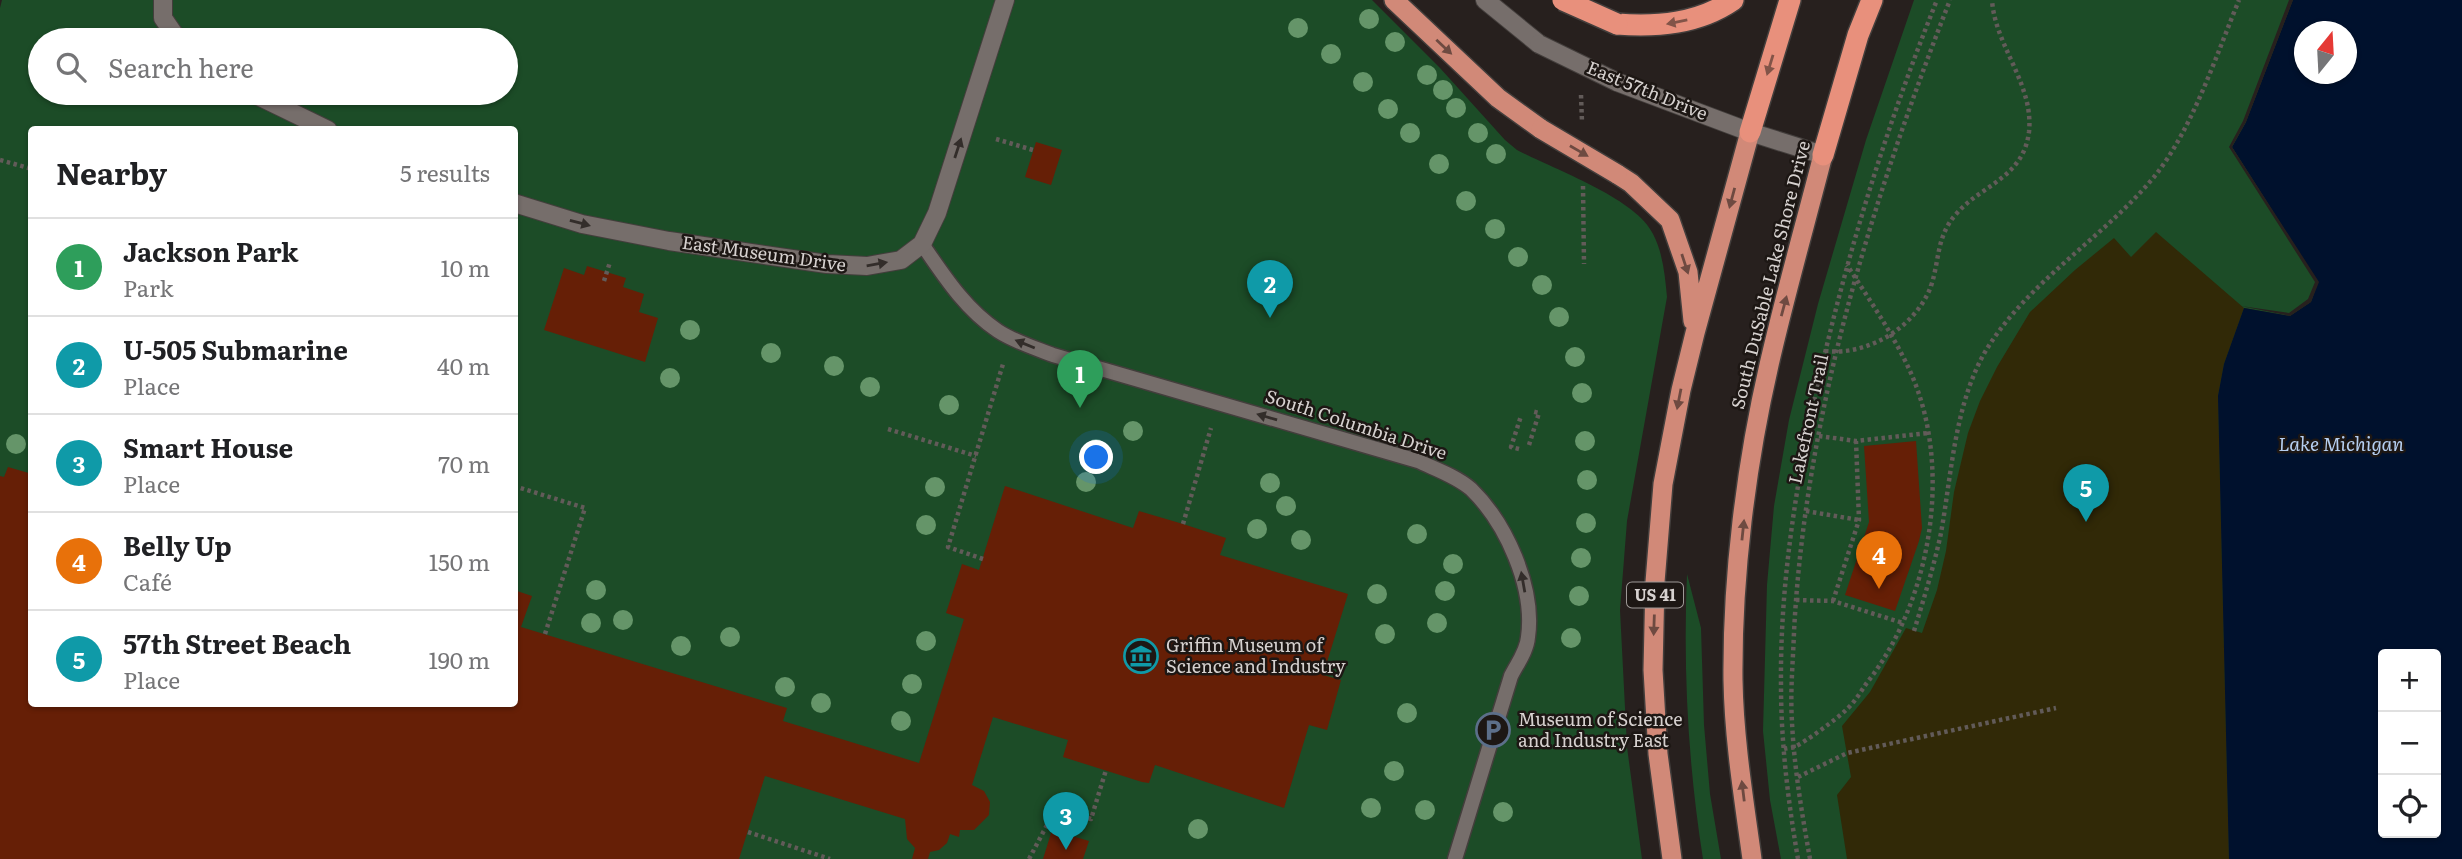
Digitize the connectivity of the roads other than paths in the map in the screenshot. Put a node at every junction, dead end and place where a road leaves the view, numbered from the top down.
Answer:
1 (163, 0) edge
2 (1005, 0) edge
3 (1394, 0) edge
4 (1485, 0) edge
5 (1563, 0) edge
6 (1733, 0) edge
7 (1790, 0) edge
8 (1872, 0) edge
9 (170, 28) edge
10 (277, 105) edge
11 (320, 126) edge
12 (1750, 132) junction
13 (1823, 155) junction
14 (518, 204) edge
15 (922, 244) junction
16 (1695, 332) junction
17 (1455, 859) edge
18 (1672, 859) edge
19 (1752, 859) edge

1 - 9 street
15 -> 2 street
3 -> 16 highway, bridge
4 - 12 street, East 57th Drive, bridge
6 -> 5 highway, bridge
7 -> 12 highway, US 41
8 - 13 highway, South DuSable Lake Shore Drive
10 - 11 street
12 - 13 street, East 57th Drive
12 -> 16 highway, US 41
19 -> 13 highway, South DuSable Lake Shore Drive
14 -> 15 street, East Museum Drive
17 -> 15 lane, South Columbia Drive
16 -> 18 highway, US 41

